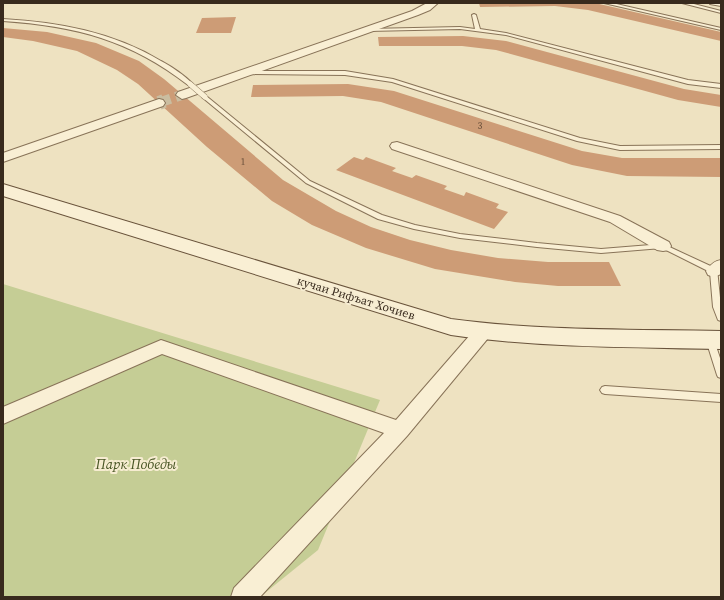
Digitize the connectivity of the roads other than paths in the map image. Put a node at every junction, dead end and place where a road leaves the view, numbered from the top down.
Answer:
1 (432, 3) edge
2 (606, 3) edge
3 (684, 3) edge
4 (712, 3) edge
5 (721, 5) edge
6 (721, 12) edge
7 (474, 15) dead end
8 (3, 20) edge
9 (721, 29) edge
10 (367, 30) junction
11 (478, 30) junction
12 (243, 73) junction
13 (721, 86) edge
14 (182, 95) tunnel mouth
15 (159, 103) tunnel mouth
16 (397, 146) dead end
17 (721, 147) edge
18 (3, 158) edge
19 (3, 190) edge
20 (663, 246) junction
21 (718, 268) edge
22 (721, 318) edge
23 (483, 332) junction
24 (716, 340) edge
25 (721, 375) edge
26 (605, 390) dead end
27 (721, 398) edge
28 (3, 416) edge
29 (400, 430) junction
30 (243, 597) edge

1 - 10 street
2 - 9 lane
3 - 6 lane
4 - 5 lane
7 - 11 lane
8 - 20 lane, bridge
10 - 11 lane
10 - 12 street
11 - 13 lane
12 - 14 street
12 - 17 lane
15 - 18 street
16 - 20 street
19 - 23 main road, кучаи Рифъат Хочиев
20 - 21 lane
21 - 22 lane
23 - 24 main road, кучаи Рифъат Хочиев
23 - 29 street
24 - 25 lane
26 - 27 lane
28 - 29 street
29 - 30 street

